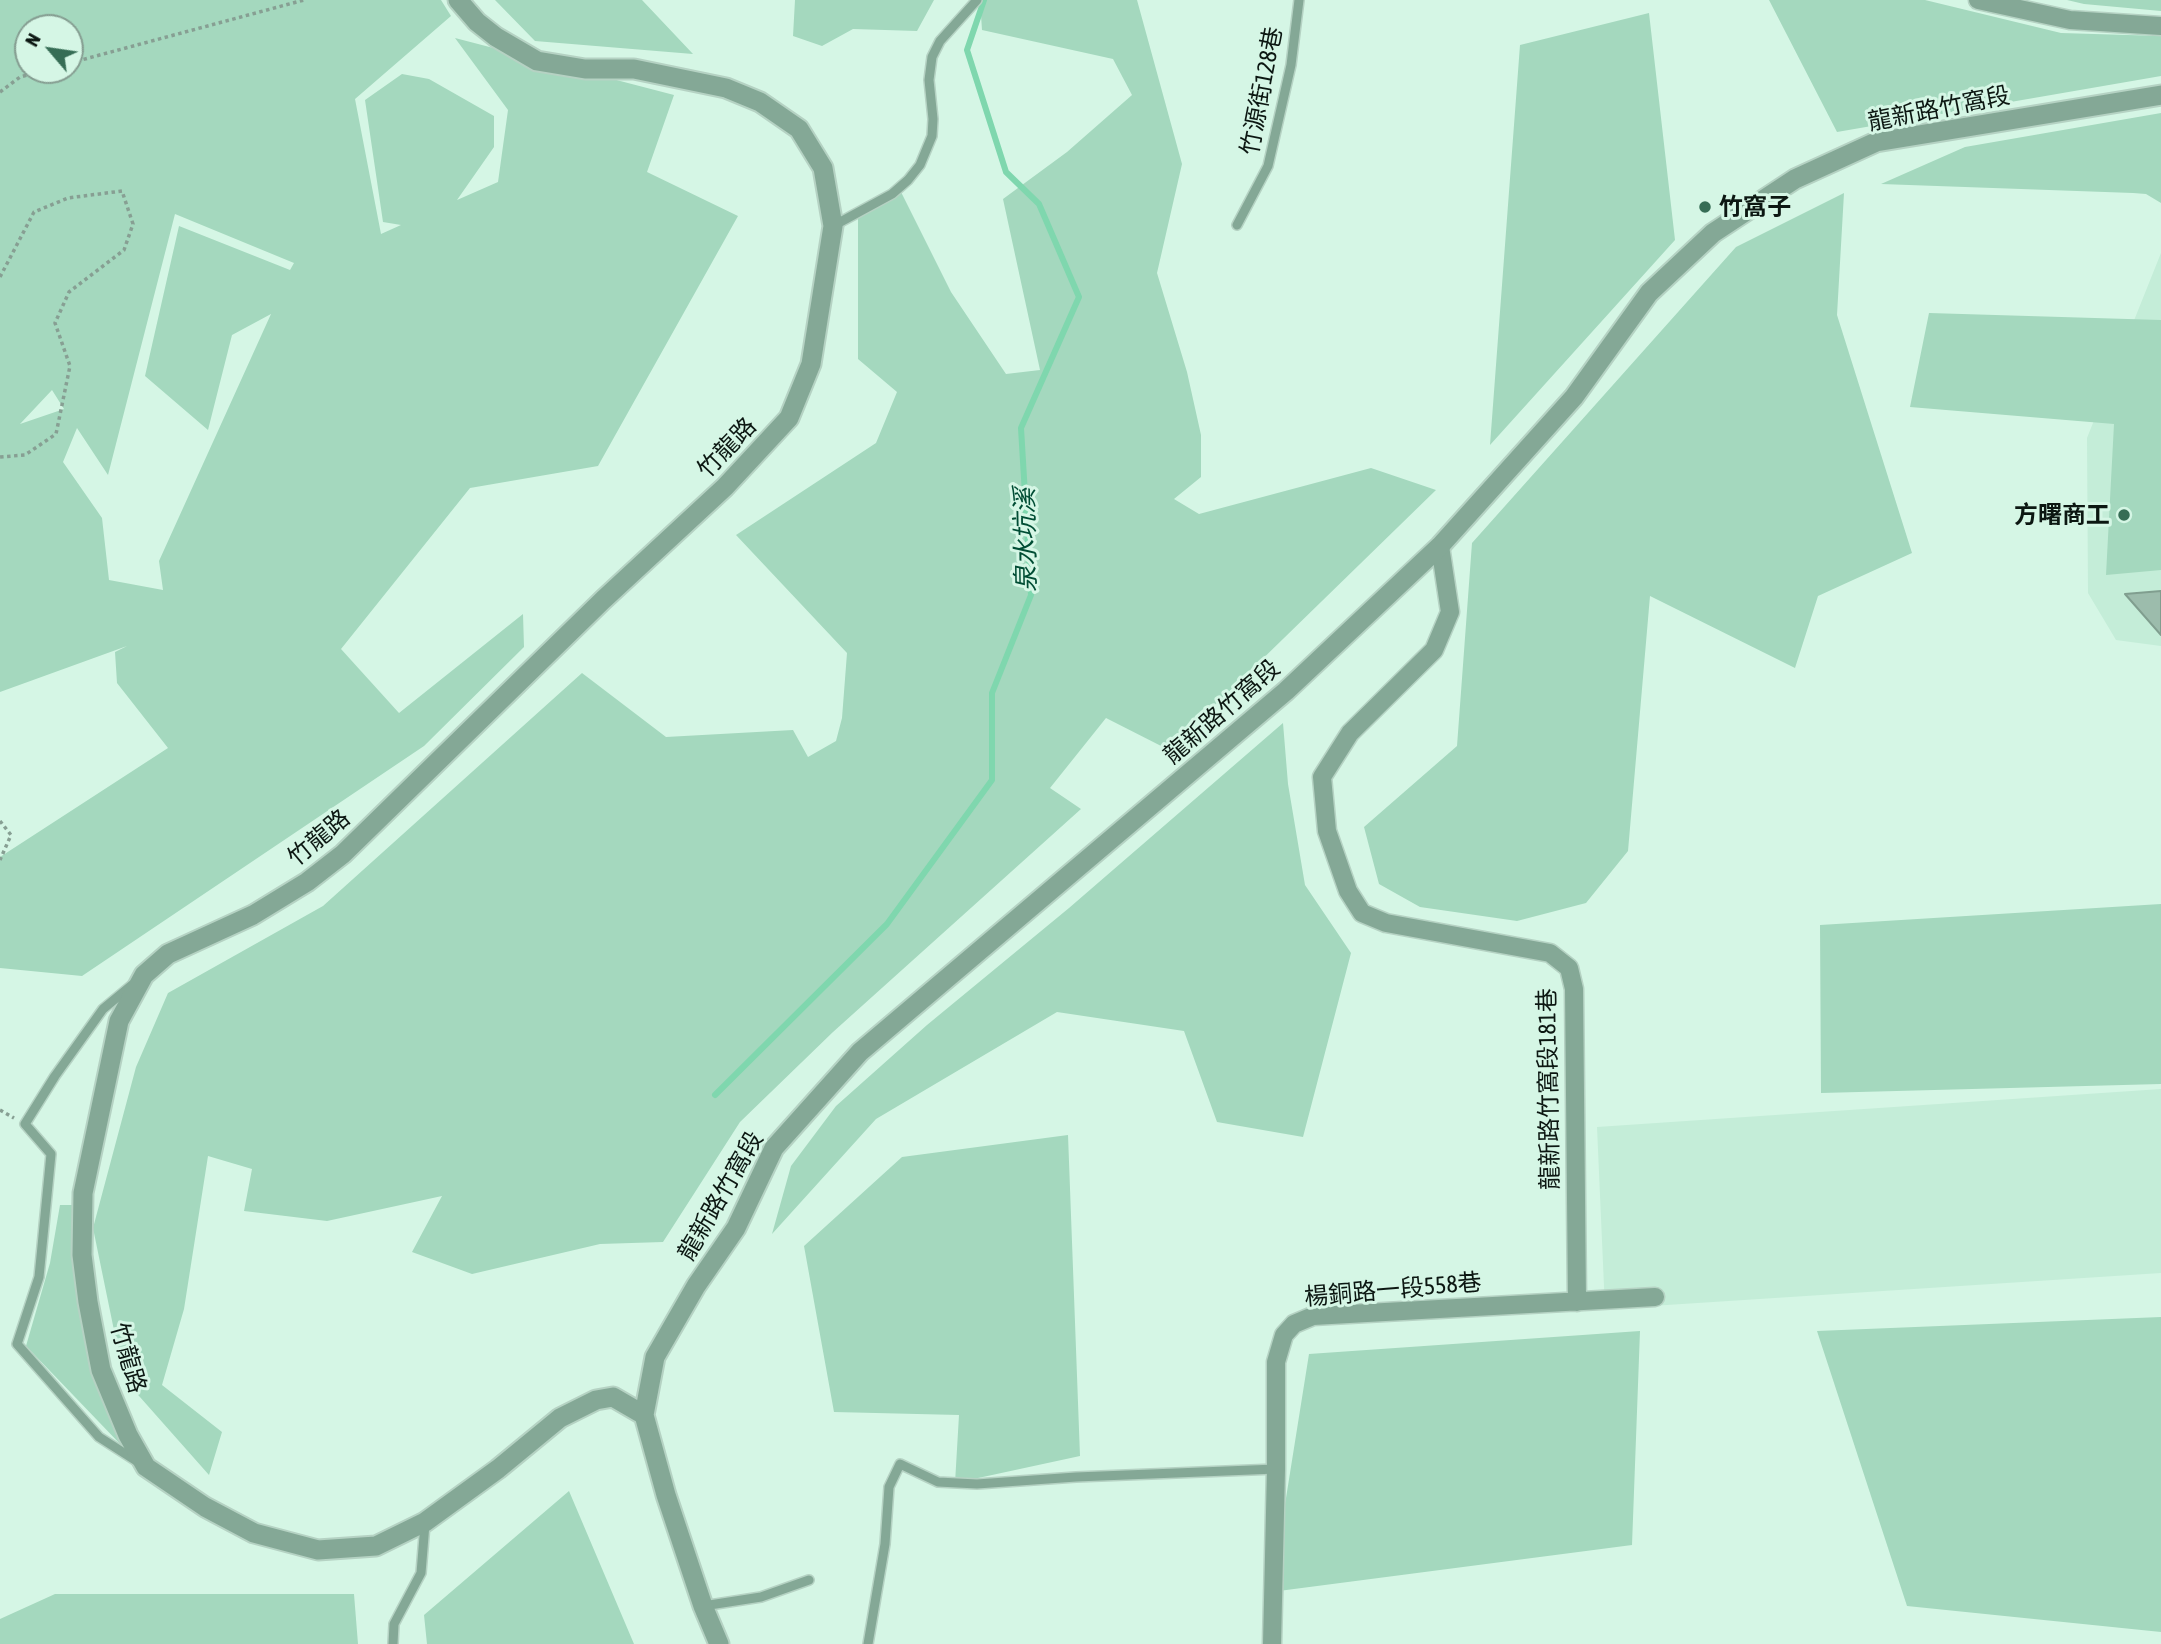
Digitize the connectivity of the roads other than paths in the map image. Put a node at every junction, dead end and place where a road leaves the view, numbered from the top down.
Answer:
1 (458, 0) edge
2 (977, 0) edge
3 (1299, 0) edge
4 (1978, 0) edge
5 (2161, 26) edge
6 (2161, 95) edge
7 (1237, 225) dead end
8 (833, 226) junction
9 (1440, 546) junction
10 (144, 975) junction
11 (1654, 1297) dead end
12 (1577, 1302) junction
13 (644, 1415) junction
14 (146, 1467) junction
15 (1276, 1469) junction
16 (425, 1522) junction
17 (809, 1580) dead end
18 (703, 1606) junction
19 (393, 1644) edge
20 (719, 1644) edge
21 (868, 1644) edge
22 (1272, 1644) edge

1 - 8 street, 竹龍路
2 - 8 lane
3 - 7 lane, 竹源街128巷
4 - 5 street
6 - 9 street, 龍新路竹窩段
8 - 10 street, 竹龍路
9 - 12 street, 龍新路竹窩段181巷
9 - 13 street, 龍新路竹窩段
10 - 14 street, 竹龍路
10 - 14 lane
11 - 12 street, 楊銅路一段558巷
12 - 15 street, 楊銅路一段558巷
13 - 16 street, 竹龍路
13 - 18 street, 龍新路竹窩段
14 - 16 street, 竹龍路
15 - 21 lane
15 - 22 street, 楊銅路一段558巷
16 - 19 lane
17 - 18 lane
18 - 20 street, 龍新路竹窩段

